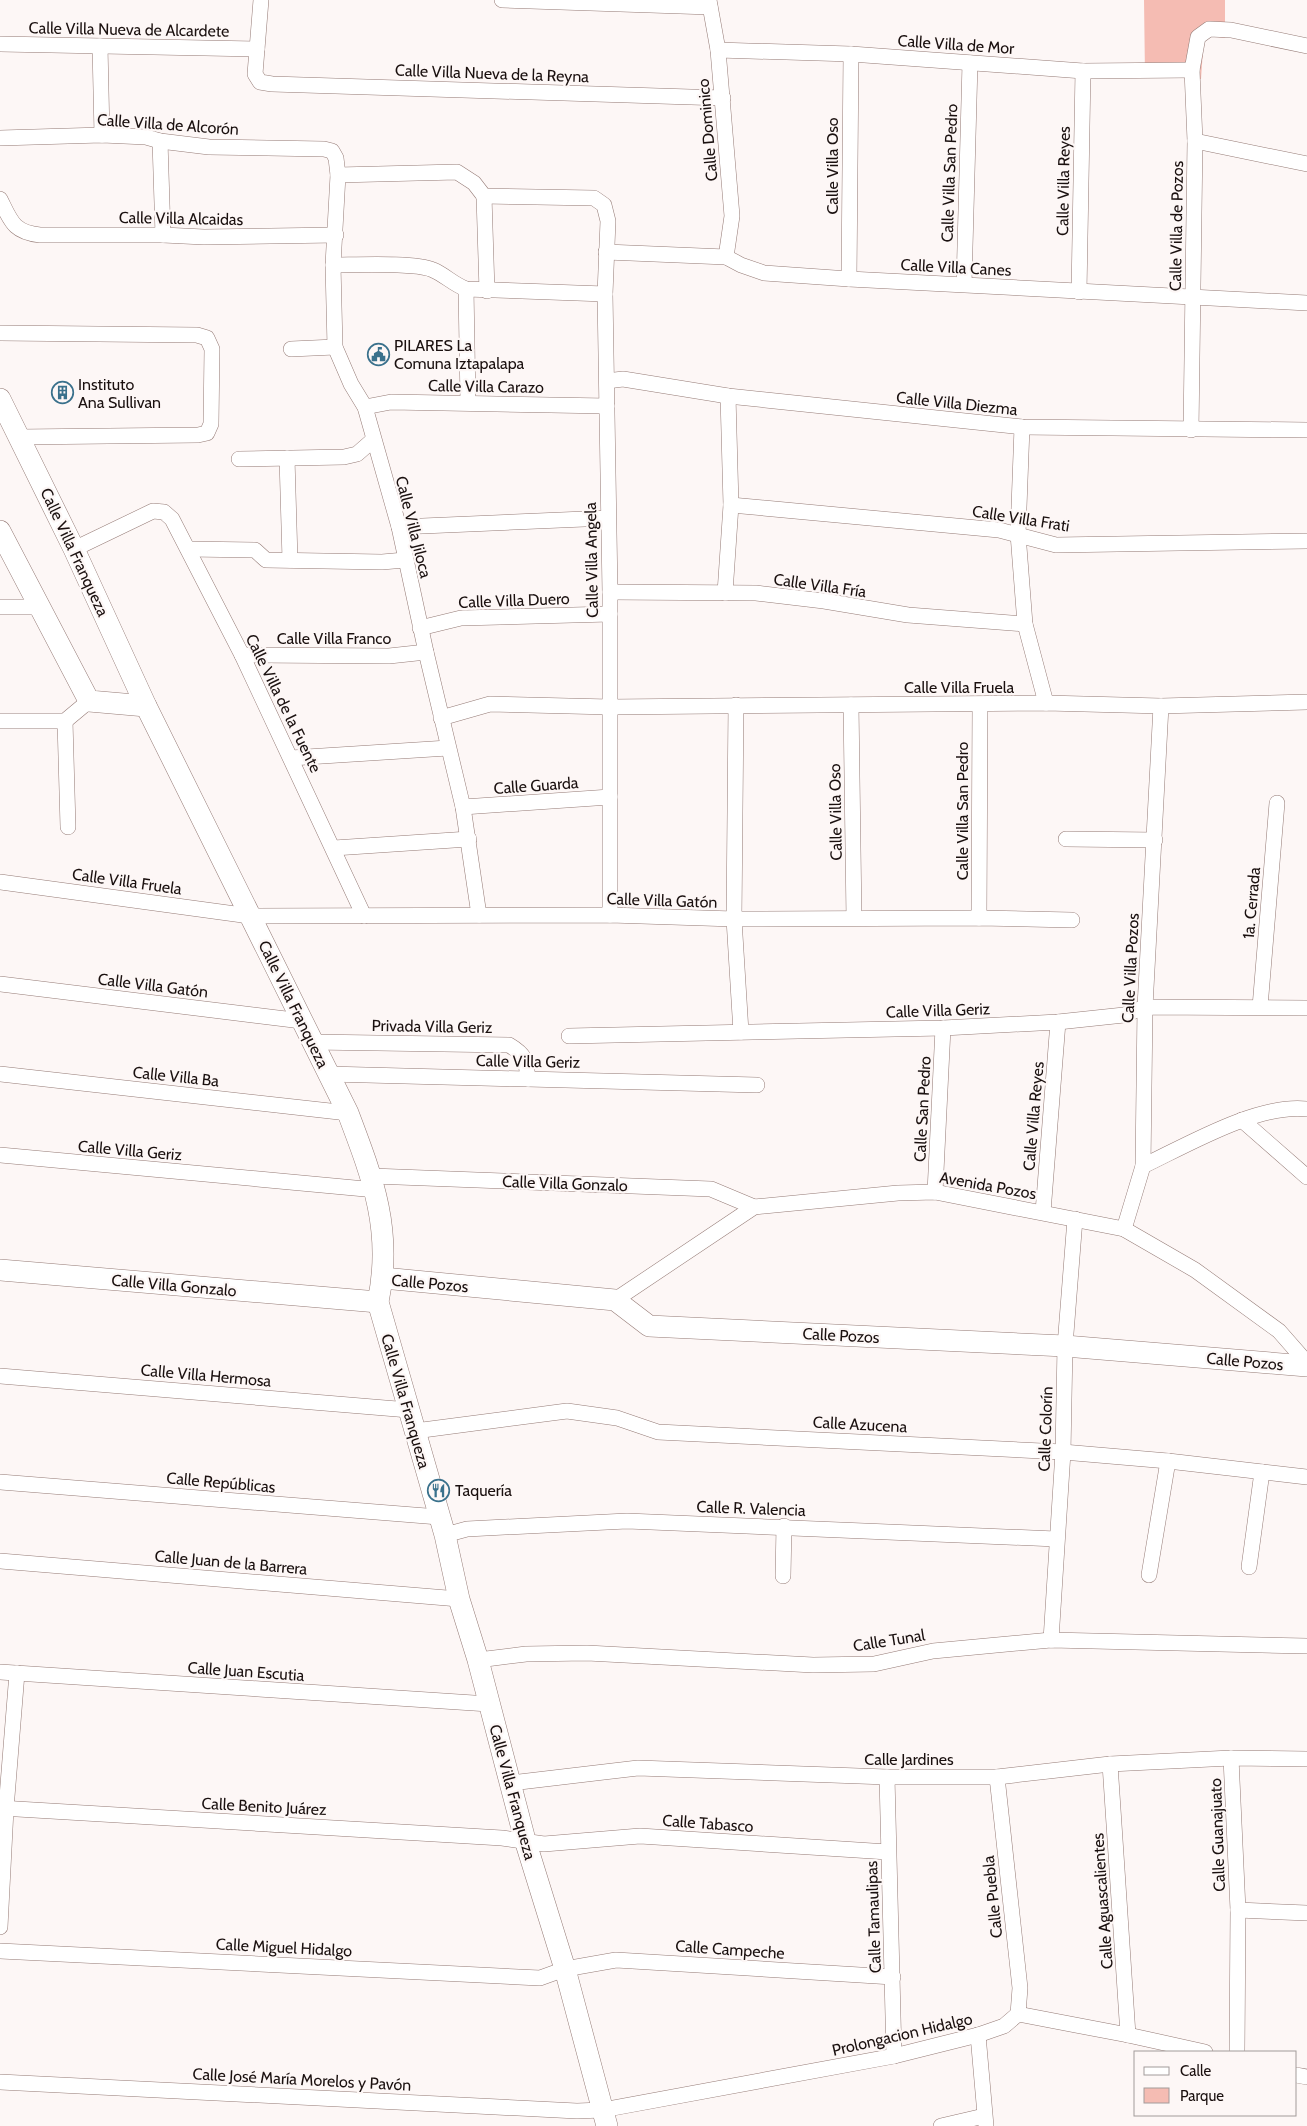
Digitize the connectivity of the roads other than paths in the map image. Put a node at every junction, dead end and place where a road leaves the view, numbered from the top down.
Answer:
1 (261, 0) edge
2 (502, 0) edge
3 (710, 3) edge
4 (0, 44) edge
5 (100, 46) junction
6 (1307, 46) edge
7 (257, 48) junction
8 (718, 50) junction
9 (850, 54) junction
10 (970, 64) junction
11 (1083, 70) junction
12 (1192, 70) junction
13 (723, 98) junction
14 (102, 135) junction
15 (0, 138) edge
16 (160, 141) junction
17 (1195, 141) junction
18 (332, 151) joint
19 (1307, 164) edge
20 (338, 175) junction
21 (484, 196) junction
22 (0, 199) edge
23 (163, 235) junction
24 (336, 235) junction
25 (606, 252) junction
26 (726, 257) junction
27 (333, 265) junction
28 (849, 279) junction
29 (964, 284) junction
30 (466, 289) junction
31 (488, 291) junction
32 (1079, 292) junction
33 (605, 294) junction
34 (1193, 297) junction
35 (1307, 303) edge
36 (0, 333) edge
37 (335, 347) junction
38 (290, 349) dead end
39 (607, 381) junction
40 (728, 396) junction
41 (0, 399) edge
42 (468, 402) junction
43 (607, 406) junction
44 (365, 407) junction
45 (1022, 427) junction
46 (1191, 430) junction
47 (1307, 430) edge
48 (19, 437) junction
49 (373, 440) junction
50 (287, 458) junction
51 (240, 459) dead end
52 (731, 505) junction
53 (608, 518) junction
54 (399, 527) junction
55 (0, 531) edge
56 (1018, 534) junction
57 (1307, 541) edge
58 (74, 549) junction
59 (188, 549) junction
60 (290, 560) junction
61 (405, 560) junction
62 (610, 592) junction
63 (726, 593) junction
64 (0, 607) edge
65 (39, 607) junction
66 (610, 614) junction
67 (1025, 624) junction
68 (420, 628) junction
69 (426, 652) junction
70 (242, 655) junction
71 (89, 701) junction
72 (1307, 702) edge
73 (1046, 703) junction
74 (736, 705) junction
75 (851, 705) junction
76 (980, 705) junction
77 (146, 706) junction
78 (1161, 706) junction
79 (610, 707) junction
80 (441, 718) junction
81 (0, 721) edge
82 (64, 721) junction
83 (448, 748) junction
84 (291, 758) junction
85 (610, 797) junction
86 (1278, 803) dead end
87 (463, 807) junction
88 (68, 827) dead end
89 (468, 839) junction
90 (1066, 839) dead end
91 (1155, 840) junction
92 (334, 848) junction
93 (0, 882) edge
94 (479, 915) junction
95 (610, 915) junction
96 (250, 916) junction
97 (364, 916) junction
98 (854, 918) junction
99 (979, 918) junction
100 (734, 919) junction
101 (1072, 920) dead end
102 (0, 984) edge
103 (1145, 1007) junction
104 (1260, 1007) junction
105 (1307, 1008) edge
106 (302, 1021) junction
107 (1058, 1022) junction
108 (943, 1028) junction
109 (741, 1032) junction
110 (569, 1036) dead end
111 (312, 1042) junction
112 (0, 1074) edge
113 (328, 1074) junction
114 (528, 1079) junction
115 (757, 1085) dead end
116 (1307, 1109) edge
117 (348, 1114) junction
118 (1242, 1120) junction
119 (0, 1155) edge
120 (1143, 1166) junction
121 (1307, 1177) edge
122 (374, 1183) junction
123 (935, 1192) junction
124 (754, 1206) junction
125 (1043, 1212) junction
126 (1075, 1219) junction
127 (1124, 1229) junction
128 (0, 1270) edge
129 (383, 1278) junction
130 (615, 1300) junction
131 (378, 1302) junction
132 (1065, 1346) junction
133 (1307, 1364) edge
134 (0, 1376) edge
135 (409, 1410) junction
136 (415, 1431) junction
137 (1063, 1452) junction
138 (1168, 1461) junction
139 (1262, 1472) junction
140 (1307, 1477) edge
141 (0, 1482) edge
142 (442, 1526) junction
143 (784, 1526) junction
144 (1056, 1540) junction
145 (0, 1561) edge
146 (1249, 1567) dead end
147 (1149, 1575) dead end
148 (783, 1576) dead end
149 (459, 1599) junction
150 (1051, 1640) junction
151 (1307, 1646) edge
152 (478, 1660) junction
153 (0, 1672) edge
154 (17, 1673) junction
155 (489, 1704) junction
156 (1231, 1758) junction
157 (1307, 1759) edge
158 (1110, 1764) junction
159 (997, 1776) junction
160 (887, 1777) junction
161 (511, 1783) junction
162 (3, 1809) edge
163 (525, 1840) junction
164 (888, 1852) junction
165 (1238, 1910) junction
166 (1307, 1913) edge
167 (0, 1927) edge
168 (0, 1951) edge
169 (566, 1969) junction
170 (893, 1977) junction
171 (1018, 2014) junction
172 (978, 2035) junction
173 (1128, 2035) junction
174 (1200, 2051) edge
175 (1238, 2051) edge
176 (894, 2056) junction
177 (0, 2082) edge
178 (604, 2118) edge
179 (985, 2121) edge
180 (941, 2126) edge

1 - 7 street
2 - 3 street
3 - 8 street, Calle Dominico
4 - 5 street, Calle Villa Nueva de Alcardete
5 - 7 street, Calle Villa Nueva de Alcardete
5 - 14 street
6 - 12 street, Calle Villa de Pozos
7 - 13 street, Calle Villa Nueva de la Reyna
8 - 9 street, Calle Villa de Mor
8 - 13 street, Calle Dominico
9 - 10 street, Calle Villa de Mor
9 - 28 street, Calle Villa Oso
10 - 11 street, Calle Villa de Mor
10 - 29 street, Calle Villa San Pedro
11 - 12 street, Calle Villa de Mor
11 - 32 street, Calle Villa Reyes
12 - 17 street, Calle Villa de Pozos
13 - 26 street, Calle Dominico
14 - 15 street, Calle Villa de Alcorón
14 - 16 street, Calle Villa de Alcorón
16 - 18 street, Calle Villa de Alcorón
16 - 23 street
17 - 19 street
17 - 34 street, Calle Villa de Pozos
18 - 20 street, Calle Villa Jiloca
20 - 21 street
20 - 24 street, Calle Villa Jiloca
21 - 25 street, Calle Villa Angela
21 - 31 street
22 - 23 street, Calle Villa Alcaidas
23 - 24 street, Calle Villa Alcaidas
24 - 27 street, Calle Villa Jiloca
25 - 26 street, Calle Villa Canes
25 - 33 street, Calle Villa Angela
26 - 28 street, Calle Villa Canes
27 - 30 street
27 - 37 street, Calle Villa Jiloca
28 - 29 street, Calle Villa Canes
29 - 32 street, Calle Villa Canes
30 - 31 street
30 - 42 street
31 - 33 street
32 - 34 street, Calle Villa Canes
33 - 39 street, Calle Villa Angela
34 - 35 street, Calle Villa Canes
34 - 46 street, Calle Villa de Pozos
36 - 48 street
37 - 38 street
37 - 44 street, Calle Villa Jiloca
39 - 40 street, Calle Villa Diezma
39 - 43 street, Calle Villa Angela
40 - 45 street, Calle Villa Diezma
40 - 52 street
41 - 48 street, Calle Villa Franqueza
42 - 43 street, Calle Villa Carazo
42 - 44 street, Calle Villa Carazo
43 - 53 street, Calle Villa Angela
44 - 49 street, Calle Villa Jiloca
45 - 46 street, Calle Villa Diezma
45 - 56 street
46 - 47 street, Calle Villa Diezma
48 - 58 street, Calle Villa Franqueza
49 - 50 street
49 - 54 street, Calle Villa Jiloca
50 - 51 street
50 - 60 street
52 - 56 street, Calle Villa Frati
52 - 63 street
53 - 54 street
53 - 62 street, Calle Villa Angela
54 - 61 street, Calle Villa Jiloca
55 - 65 street
56 - 57 street, Calle Villa Frati
56 - 67 street
58 - 59 street, Calle Villa de la Fuente
58 - 77 street, Calle Villa Franqueza
59 - 60 street
59 - 70 street, Calle Villa de la Fuente
60 - 61 street
61 - 68 street, Calle Villa Jiloca
62 - 63 street, Calle Villa Fría
62 - 66 street, Calle Villa Angela
63 - 67 street, Calle Villa Fría
64 - 65 street
65 - 71 street
66 - 68 street, Calle Villa Duero
66 - 79 street, Calle Villa Angela
67 - 73 street
68 - 69 street, Calle Villa Jiloca
69 - 70 street, Calle Villa Franco
69 - 80 street, Calle Villa Jiloca
70 - 84 street, Calle Villa de la Fuente
71 - 77 street
71 - 82 street
72 - 78 street, Calle Villa Fruela
73 - 76 street, Calle Villa Fruela
73 - 78 street, Calle Villa Fruela
74 - 75 street, Calle Villa Fruela
74 - 79 street, Calle Villa Fruela
74 - 100 street
75 - 76 street, Calle Villa Fruela
75 - 98 street, Calle Villa Oso
76 - 99 street, Calle Villa San Pedro
77 - 96 street, Calle Villa Franqueza
78 - 91 street, Calle Villa Pozos
79 - 80 street, Calle Villa Fruela
79 - 85 street, Calle Villa Angela
80 - 83 street, Calle Villa Jiloca
81 - 82 street
82 - 88 street
83 - 84 street
83 - 87 street, Calle Villa Jiloca
84 - 92 street, Calle Villa de la Fuente
85 - 87 street, Calle Guarda
85 - 95 street, Calle Villa Angela
86 - 104 street, 1a. Cerrada
87 - 89 street, Calle Villa Jiloca
89 - 92 street
89 - 94 street, Calle Villa Jiloca
90 - 91 street
91 - 103 street, Calle Villa Pozos
92 - 97 street, Calle Villa de la Fuente
93 - 96 street, Calle Villa Fruela
94 - 95 street, Calle Villa Gatón
94 - 97 street, Calle Villa Gatón
95 - 100 street, Calle Villa Gatón
96 - 97 street, Calle Villa Gatón
96 - 106 street, Calle Villa Franqueza
98 - 99 street, Calle Villa Gatón
98 - 100 street, Calle Villa Gatón
99 - 101 street, Calle Villa Gatón
100 - 109 street
102 - 106 street, Calle Villa Gatón
103 - 104 street, Calle Villa Geriz
103 - 107 street, Calle Villa Geriz
103 - 120 street, Calle Villa Pozos
104 - 105 street, Calle Villa Geriz
106 - 111 street, Calle Villa Franqueza
107 - 108 street, Calle Villa Geriz
107 - 125 street, Calle Villa Reyes
108 - 109 street, Calle Villa Geriz
108 - 123 street, Calle San Pedro
109 - 110 street, Calle Villa Geriz
111 - 113 street, Calle Villa Franqueza
111 - 114 street, Privada Villa Geriz
112 - 117 street, Calle Villa Ba
113 - 114 street, Calle Villa Geriz
113 - 117 street, Calle Villa Franqueza
114 - 115 street, Calle Villa Geriz
116 - 118 street
117 - 122 street, Calle Villa Franqueza
118 - 120 street
118 - 121 street
119 - 122 street, Calle Villa Geriz
120 - 127 street, Calle Villa Pozos
122 - 124 street, Calle Villa Gonzalo
122 - 129 street, Calle Villa Franqueza
123 - 124 street, Avenida Pozos
123 - 125 street, Avenida Pozos
124 - 130 street, Avenida Pozos
125 - 126 street, Avenida Pozos
126 - 127 street, Avenida Pozos
126 - 132 street, Calle Colorín
127 - 133 street, Avenida Pozos
128 - 131 street, Calle Villa Gonzalo
129 - 130 street, Calle Pozos
129 - 131 street, Calle Villa Franqueza
130 - 132 street, Calle Pozos
131 - 135 street, Calle Villa Franqueza
132 - 133 street, Calle Pozos
132 - 137 street, Calle Colorín
134 - 135 street, Calle Villa Hermosa
135 - 136 street, Calle Villa Franqueza
136 - 137 street, Calle Azucena
136 - 142 street, Calle Villa Franqueza
137 - 138 street, Calle Azucena
137 - 144 street, Calle Colorín
138 - 139 street, Calle Azucena
138 - 147 street
139 - 140 street, Calle Azucena
139 - 146 street
141 - 142 street, Calle Repúblicas
142 - 143 street, Calle R. Valencia
142 - 149 street, Calle Villa Franqueza
143 - 144 street, Calle R. Valencia
143 - 148 street
144 - 150 street, Calle Colorín
145 - 149 street, Calle Juan de la Barrera
149 - 152 street, Calle Villa Franqueza
150 - 151 street, Calle Tunal
150 - 152 street, Calle Tunal
152 - 155 street, Calle Villa Franqueza
153 - 154 street, Calle Juan Escutia
154 - 155 street, Calle Juan Escutia
154 - 162 street
155 - 161 street, Calle Villa Franqueza
156 - 157 street, Calle Jardines
156 - 158 street, Calle Jardines
156 - 165 street, Calle Guanajuato
158 - 159 street, Calle Jardines
158 - 173 street, Calle Aguascalientes
159 - 160 street, Calle Jardines
159 - 171 street, Calle Puebla
160 - 161 street, Calle Jardines
160 - 164 street, Calle Tamaulipas
161 - 163 street, Calle Villa Franqueza
162 - 163 street, Calle Benito Juárez
162 - 167 street
163 - 164 street, Calle Tabasco
163 - 169 street, Calle Villa Franqueza
164 - 170 street, Calle Tamaulipas
165 - 166 street, Calle Guanajuato
165 - 175 street, Calle Guanajuato
168 - 169 street, Calle Miguel Hidalgo
169 - 170 street, Calle Campeche
169 - 178 street, Calle Villa Franqueza
170 - 176 street, Calle Tamaulipas
171 - 172 street, Prolongacion Hidalgo
171 - 173 street
172 - 176 street, Prolongacion Hidalgo
172 - 179 street
173 - 174 street
176 - 178 street, Prolongacion Hidalgo
177 - 178 street, Calle José María Morelos y Pavón
179 - 180 street

